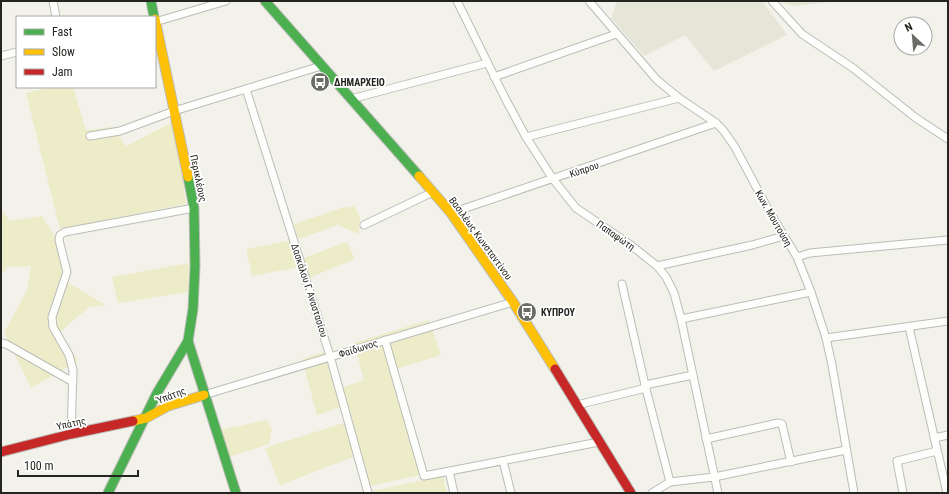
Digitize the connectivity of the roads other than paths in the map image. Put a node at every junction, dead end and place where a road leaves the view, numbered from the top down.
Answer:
1 (53, 1) edge
2 (151, 1) edge
3 (226, 1) edge
4 (265, 1) edge
5 (457, 1) edge
6 (589, 1) edge
7 (772, 1) edge
8 (56, 16) edge
9 (154, 16) edge
10 (156, 20) edge
11 (156, 25) edge
12 (616, 34) junction
13 (16, 52) edge
14 (1, 56) edge
15 (486, 63) junction
16 (321, 66) junction
17 (494, 77) junction
18 (246, 89) junction
19 (678, 98) junction
20 (351, 100) junction
21 (174, 111) junction
22 (716, 123) junction
23 (90, 136) dead end
24 (526, 137) junction
25 (948, 139) edge
26 (553, 179) junction
27 (433, 192) junction
28 (194, 208) junction
29 (451, 213) junction
30 (364, 225) dead end
31 (784, 236) junction
32 (948, 240) edge
33 (797, 257) junction
34 (657, 266) junction
35 (622, 284) dead end
36 (811, 292) junction
37 (513, 302) junction
38 (681, 319) junction
39 (948, 321) edge
40 (909, 327) junction
41 (826, 338) junction
42 (385, 340) junction
43 (188, 341) junction
44 (1, 343) edge
45 (330, 356) junction
46 (693, 375) junction
47 (73, 382) junction
48 (646, 386) junction
49 (157, 392) junction
50 (204, 395) junction
51 (577, 405) junction
52 (168, 406) junction
53 (146, 418) junction
54 (71, 434) junction
55 (948, 435) edge
56 (934, 438) junction
57 (706, 439) junction
58 (599, 442) junction
59 (846, 450) junction
60 (937, 451) junction
61 (1, 452) edge
62 (503, 461) junction
63 (791, 462) junction
64 (449, 471) junction
65 (714, 477) junction
66 (670, 482) junction
67 (108, 493) edge
68 (236, 493) edge
69 (368, 493) edge
70 (454, 493) edge
71 (511, 493) edge
72 (631, 493) edge
73 (652, 493) edge
74 (718, 493) edge
75 (854, 493) edge
76 (903, 493) edge
77 (947, 493) edge

1 - 8 street
2 - 9 street, Περικλέους
3 - 10 street
4 - 16 street, Βασιλέως Κωνσταντίνου
5 - 15 street, Παπαφώτη
6 - 12 street, Κων. Μουτούση
7 - 25 street
11 - 21 street, Περικλέους
12 - 17 street
12 - 19 street, Κων. Μουτούση
13 - 14 street
15 - 17 street, Παπαφώτη
15 - 20 street
16 - 18 street
16 - 20 street, Βασιλέως Κωνσταντίνου
17 - 24 street, Παπαφώτη
18 - 21 street
18 - 45 street, Δασκάλου Γ. Αναστασίου
19 - 22 street, Κων. Μουτούση
19 - 24 street
20 - 27 street, Βασιλέως Κωνσταντίνου
21 - 23 street
21 - 28 street, Περικλέους
22 - 26 street, Κύπρου
22 - 31 street, Κων. Μουτούση
24 - 26 street, Παπαφώτη
26 - 29 street, Κύπρου
26 - 34 street, Παπαφώτη
27 - 29 street, Βασιλέως Κωνσταντίνου
27 - 30 street
28 - 43 street, Περικλέους
28 - 47 street
29 - 37 street, Βασιλέως Κωνσταντίνου
31 - 33 street, Κων. Μουτούση
31 - 34 street
32 - 33 street
33 - 36 street, Κων. Μουτούση
34 - 38 street, Παπαφώτη
35 - 48 street
36 - 38 street
36 - 41 street, Κων. Μουτούση
37 - 42 street, Φαίδωνος
37 - 51 street, Βασιλέως Κωνσταντίνου
38 - 46 street, Παπαφώτη
39 - 40 street
40 - 41 street
40 - 56 street
41 - 59 street, Κων. Μουτούση
42 - 45 street, Φαίδωνος
42 - 64 street
43 - 49 street, Περικλέους
43 - 50 street, Περικλέους
44 - 47 street
45 - 50 street, Φαίδωνος
45 - 69 street, Δασκάλου Γ. Αναστασίου
46 - 48 street
46 - 57 street, Παπαφώτη
47 - 54 street
48 - 51 street
48 - 66 street
49 - 52 street
49 - 53 street, Περικλέους
50 - 52 street, Ύπάτης
50 - 68 street, Περικλέους
51 - 58 street, Βασιλέως Κωνσταντίνου
52 - 53 street, Ύπάτης
53 - 54 street, Υπάτης
53 - 67 street, Περικλέους
54 - 61 street, Υπάτης
55 - 56 street
56 - 60 street
57 - 63 street
57 - 65 street, Παπαφώτη
58 - 62 street
58 - 72 street, Βασιλέως Κωνσταντίνου
59 - 63 street
59 - 75 street, Κων. Μουτούση
60 - 76 street
60 - 77 street
62 - 64 street
62 - 71 street
63 - 65 street
64 - 70 street
65 - 66 street
65 - 74 street, Παπαφώτη
66 - 73 street

